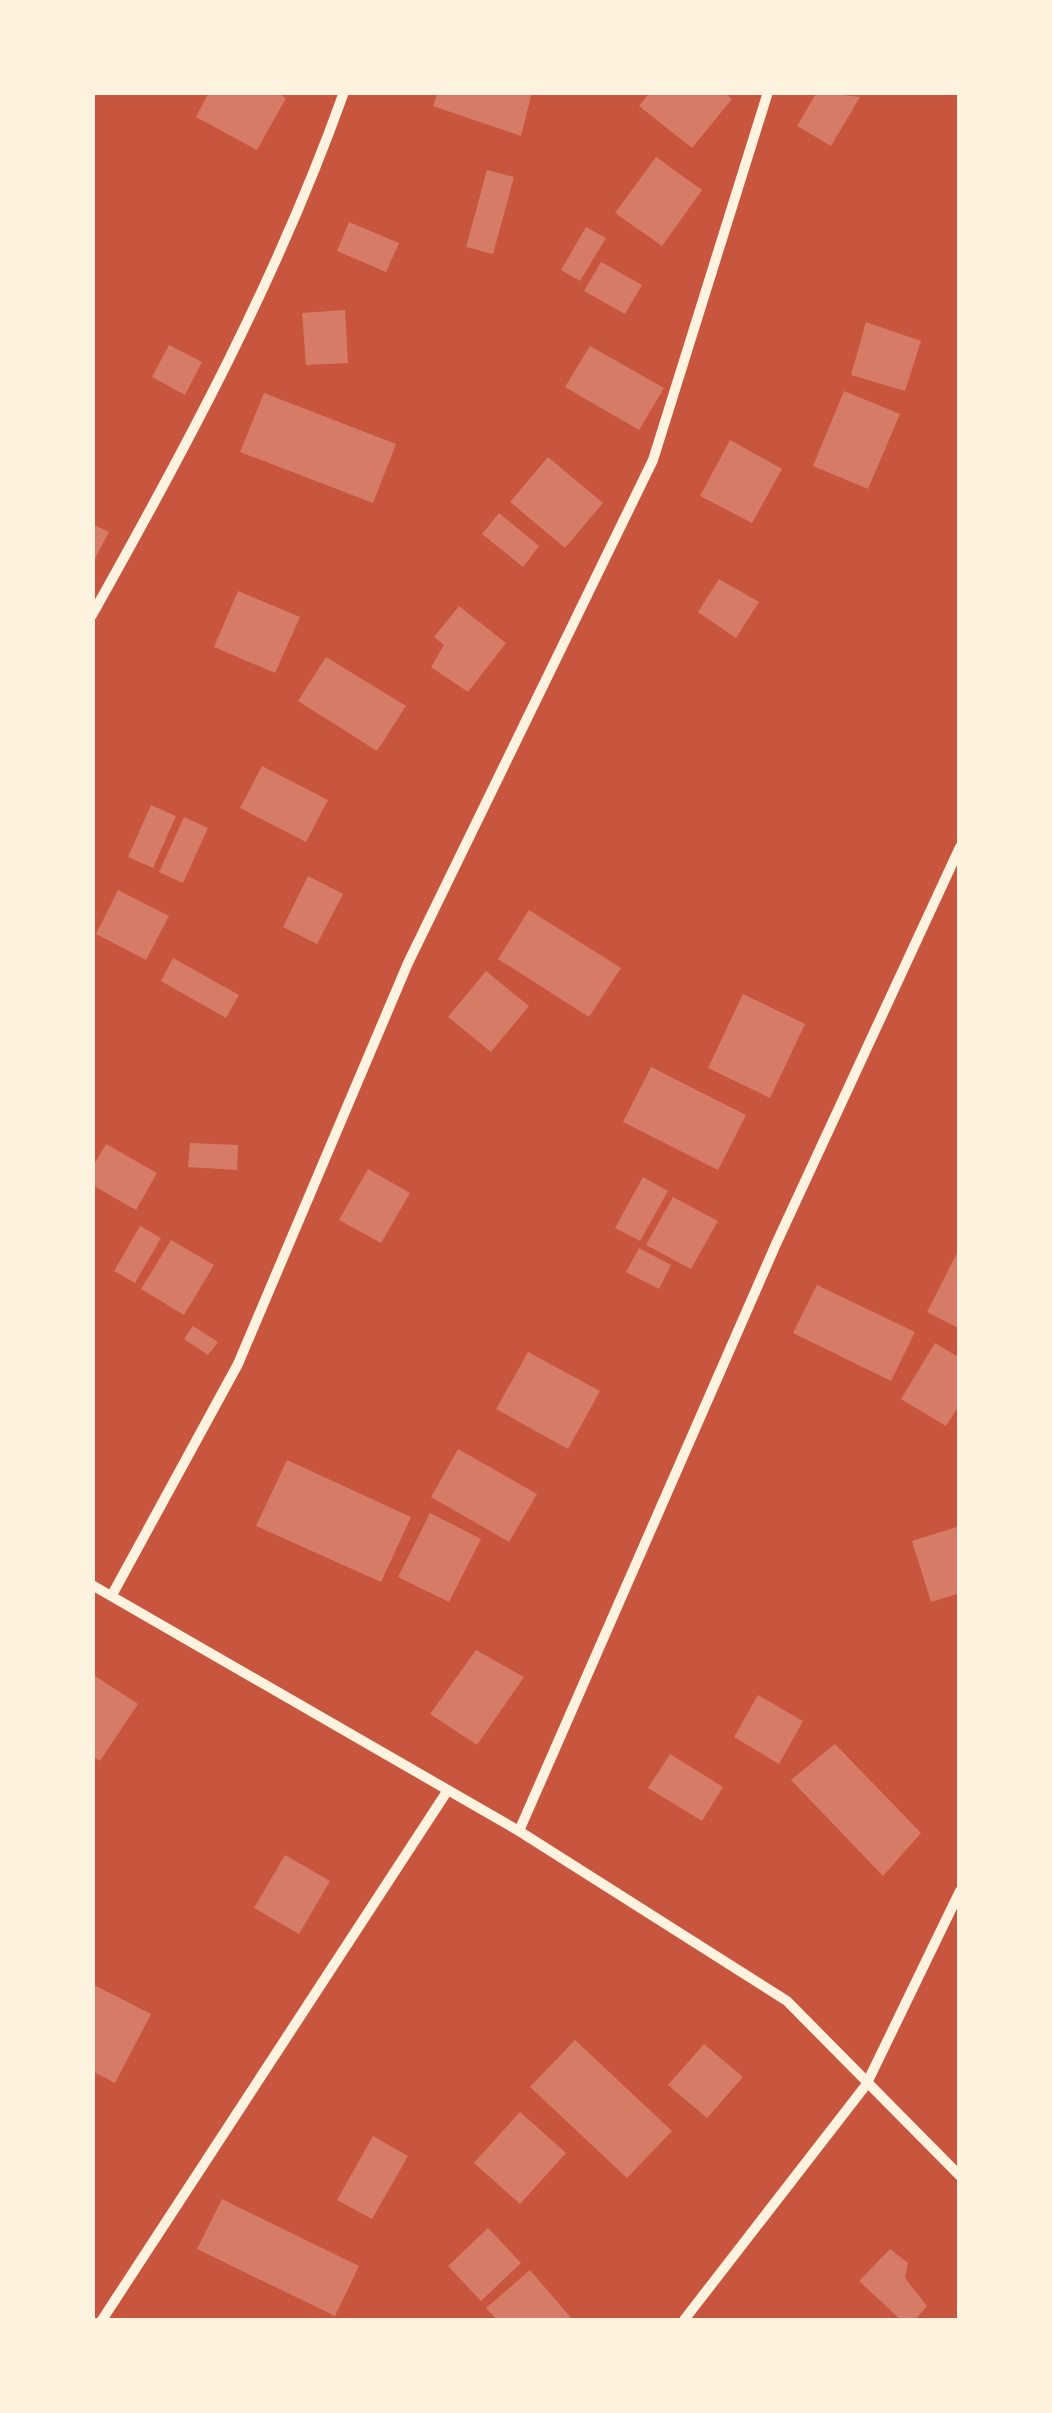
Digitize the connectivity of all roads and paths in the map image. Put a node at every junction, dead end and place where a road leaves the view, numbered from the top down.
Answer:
1 (344, 92) edge
2 (768, 92) edge
3 (92, 616) edge
4 (960, 848) edge
5 (92, 1585) edge
6 (112, 1595) junction
7 (446, 1792) junction
8 (519, 1831) junction
9 (960, 1891) edge
10 (866, 2085) junction
11 (960, 2176) edge
12 (102, 2320) edge
13 (684, 2320) edge

1 - 3 street
2 - 6 street
4 - 8 street
5 - 6 street
6 - 7 street
7 - 8 street
7 - 12 street
8 - 10 street
9 - 10 street
10 - 11 street
10 - 13 street

